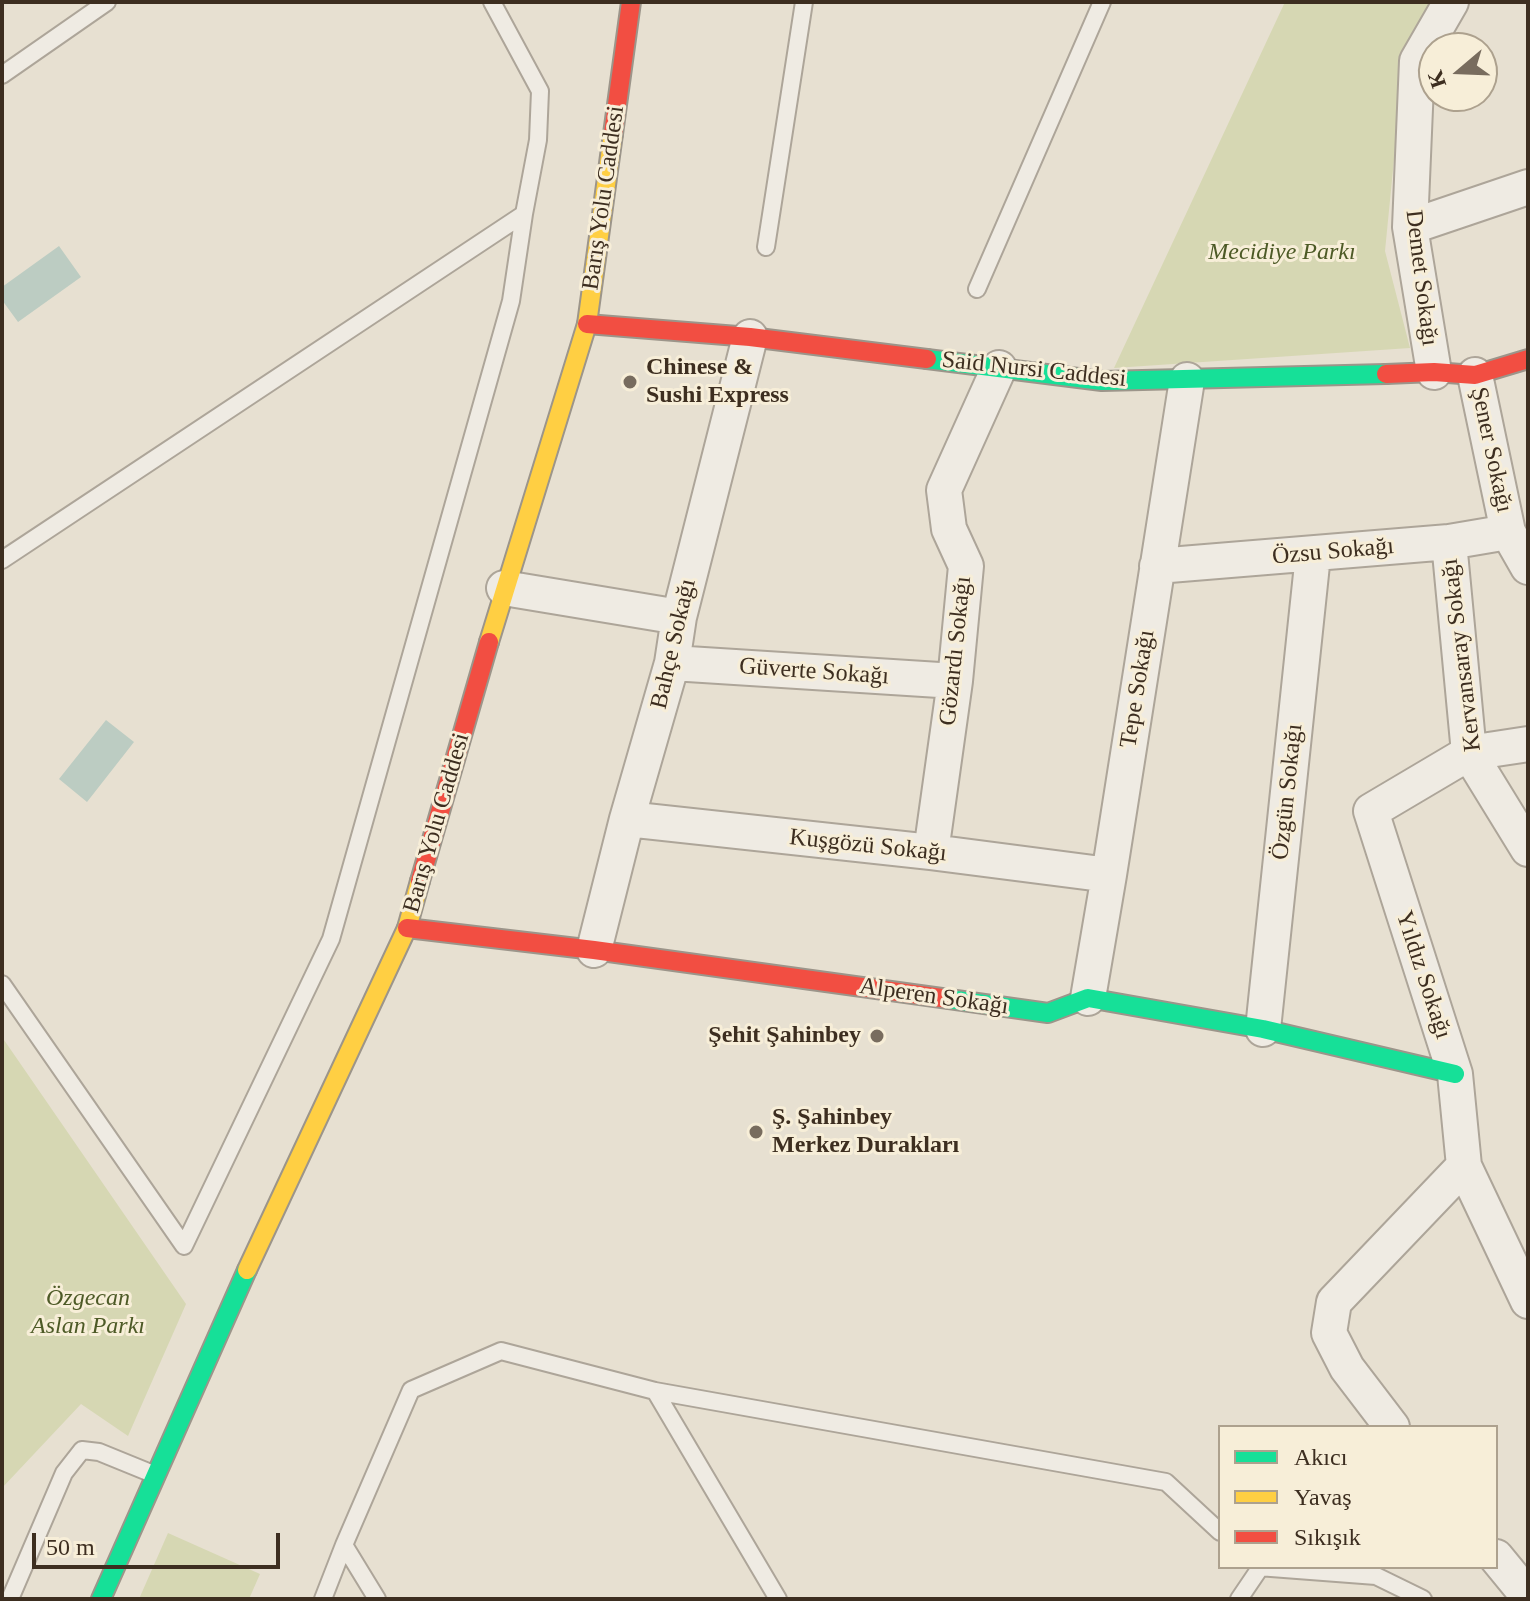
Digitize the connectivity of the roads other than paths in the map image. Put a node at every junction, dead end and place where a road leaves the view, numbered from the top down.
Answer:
1 (107, 2) edge
2 (492, 2) edge
3 (631, 2) edge
4 (804, 2) edge
5 (1102, 2) edge
6 (1451, 2) edge
7 (2, 75) edge
8 (1528, 187) edge
9 (524, 214) junction
10 (1410, 227) junction
11 (766, 247) dead end
12 (977, 289) dead end
13 (587, 324) junction
14 (750, 337) junction
15 (1528, 359) edge
16 (999, 368) junction
17 (1434, 372) junction
18 (1475, 375) junction
19 (1187, 380) junction
20 (1508, 532) junction
21 (1449, 542) junction
22 (1313, 555) junction
23 (2, 560) edge
24 (1157, 566) junction
25 (1528, 567) edge
26 (504, 588) junction
27 (679, 617) junction
28 (672, 663) junction
29 (955, 681) junction
30 (1528, 744) edge
31 (1469, 753) junction
32 (627, 819) junction
33 (1528, 849) edge
34 (931, 852) junction
35 (1109, 875) junction
36 (407, 928) junction
37 (594, 950) junction
38 (2, 984) edge
39 (1088, 998) junction
40 (1263, 1029) junction
41 (1455, 1074) junction
42 (1464, 1166) junction
43 (1528, 1301) edge
44 (655, 1391) junction
45 (1390, 1425) edge
46 (155, 1475) junction
47 (1218, 1530) edge
48 (344, 1545) junction
49 (1498, 1559) edge
50 (1258, 1569) edge
51 (1274, 1569) edge
52 (1528, 1596) edge
53 (10, 1599) edge
54 (101, 1599) edge
55 (323, 1599) edge
56 (377, 1599) edge
57 (778, 1599) edge
58 (1239, 1599) edge
59 (1423, 1599) edge

1 - 7 lane
2 - 9 lane
3 - 13 street, Barış Yolu Caddesi
4 - 11 lane
5 - 12 lane
6 - 10 street, Demet Sokağı
8 - 10 street
9 - 23 lane
9 - 38 lane
10 - 17 street, Demet Sokağı
13 - 14 street, Said Nursi Caddesi
13 - 26 street, Barış Yolu Caddesi
14 - 16 street, Said Nursi Caddesi
14 - 27 street, Bahçe Sokağı
15 - 18 street, Said Nursi Caddesi
16 - 19 street, Said Nursi Caddesi
16 - 29 street, Gözardı Sokağı
17 - 18 street, Said Nursi Caddesi
17 - 19 street, Said Nursi Caddesi
18 - 20 street, Şener Sokağı
19 - 24 street, Tepe Sokağı
20 - 21 street, Özsu Sokağı
20 - 25 street, Şener Sokağı
21 - 22 street, Özsu Sokağı
21 - 31 street, Kervansaray Sokağı
22 - 24 street, Özsu Sokağı
22 - 40 street, Özgün Sokağı
24 - 35 street, Tepe Sokağı
26 - 27 street
26 - 36 street, Barış Yolu Caddesi
27 - 28 street, Bahçe Sokağı
28 - 29 street, Güverte Sokağı
28 - 32 street, Bahçe Sokağı
29 - 34 street, Gözardı Sokağı
30 - 31 street, Yıldız Sokağı
31 - 33 street, Kervansaray Sokağı
31 - 41 street, Yıldız Sokağı
32 - 34 street, Kuşgözü Sokağı
32 - 37 street, Bahçe Sokağı
34 - 35 street, Kuşgözü Sokağı
35 - 39 street, Tepe Sokağı
36 - 37 street, Alperen Sokağı
36 - 46 street, Barış Yolu Caddesi
37 - 39 street, Alperen Sokağı
39 - 40 street
40 - 41 street
41 - 42 street, Yıldız Sokağı
42 - 43 street, Yıldız Sokağı
42 - 45 street
44 - 47 lane
44 - 48 lane
44 - 57 lane
46 - 53 lane
46 - 54 street, Barış Yolu Caddesi
48 - 55 lane
48 - 56 lane
49 - 52 street
50 - 58 lane
51 - 59 lane

